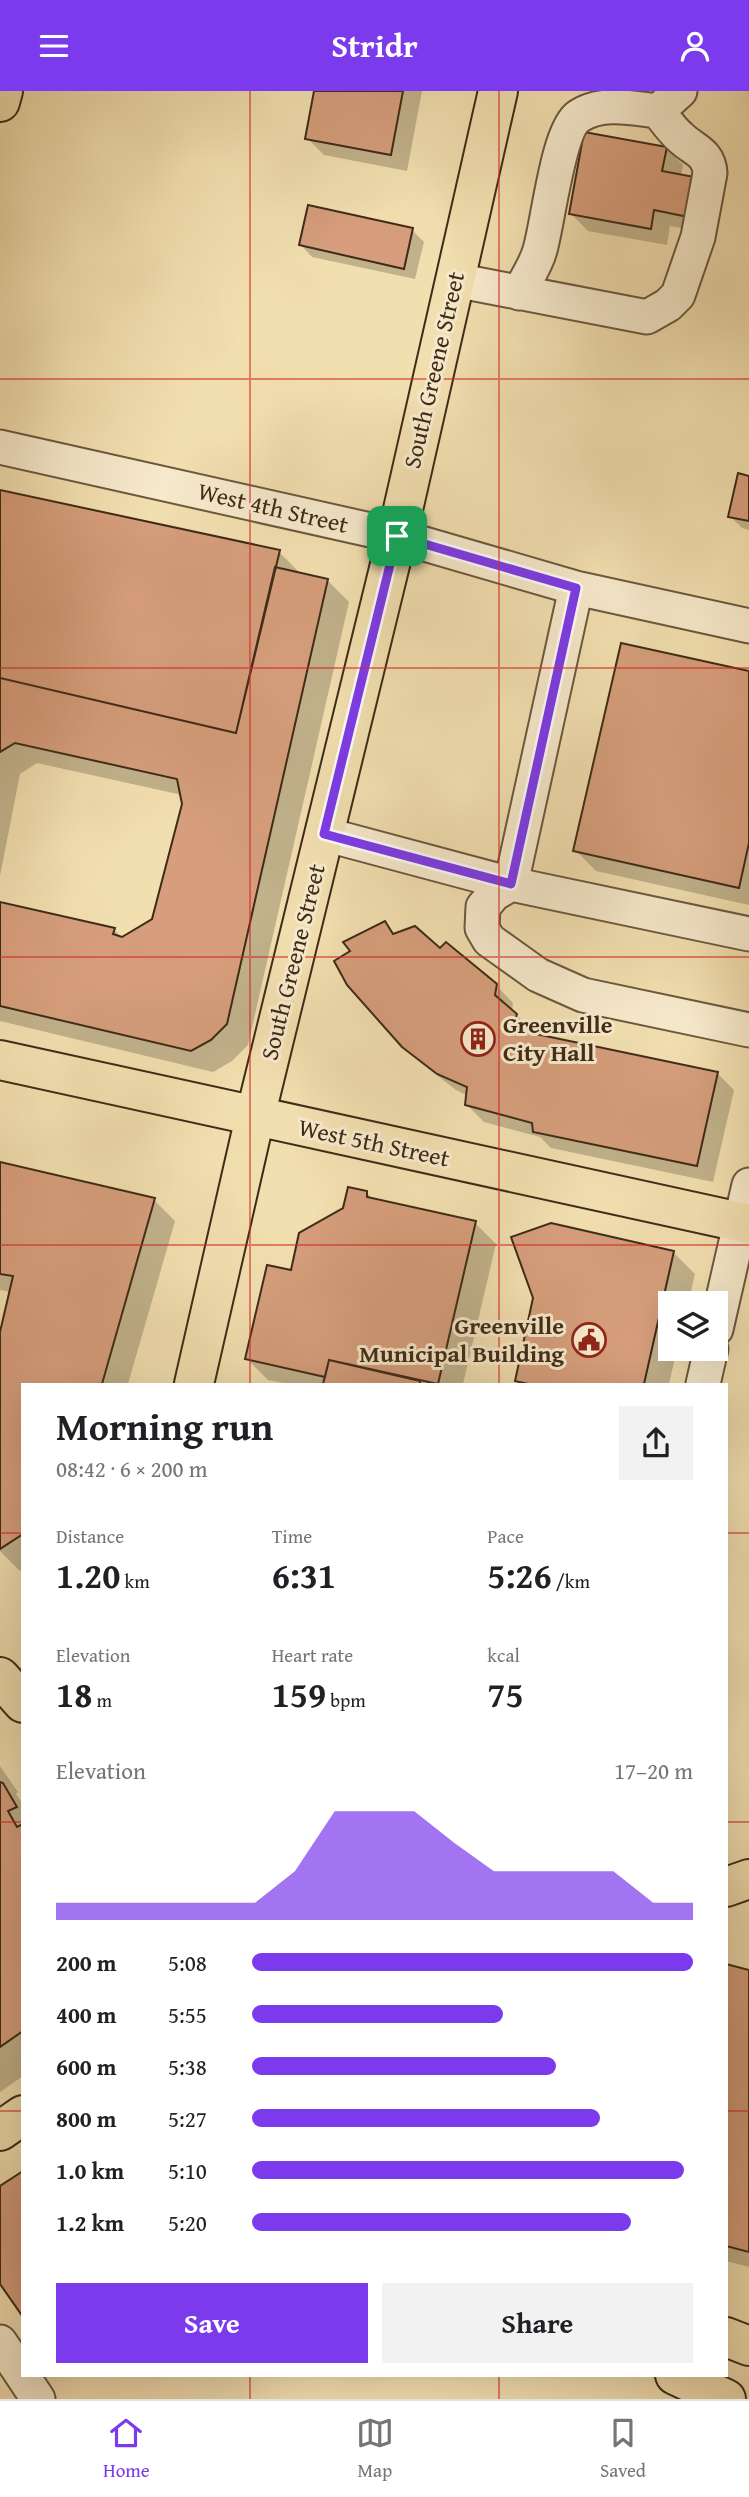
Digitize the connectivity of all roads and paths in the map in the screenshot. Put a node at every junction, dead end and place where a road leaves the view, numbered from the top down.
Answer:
1 (3, 91) edge
2 (498, 91) edge
3 (669, 101) edge
4 (0, 102) edge
5 (455, 279) junction
6 (519, 293) junction
7 (0, 447) edge
8 (397, 536) junction
9 (576, 588) junction
10 (749, 626) edge
11 (324, 834) junction
12 (511, 884) junction
13 (749, 935) edge
14 (749, 1030) edge
15 (0, 1061) edge
16 (255, 1117) junction
17 (749, 1185) edge
18 (745, 1223) edge
19 (726, 1291) edge
20 (708, 1361) edge
21 (194, 1383) edge
22 (703, 1383) edge
23 (0, 1677) edge
24 (21, 1701) edge
25 (749, 1879) edge
26 (728, 1886) edge
27 (21, 2116) edge
28 (0, 2131) edge
29 (728, 2338) edge
30 (0, 2342) edge
31 (749, 2346) edge
32 (21, 2374) edge
33 (23, 2377) edge
34 (679, 2377) edge
35 (38, 2399) edge
36 (726, 2399) edge

1 - 4 main road
2 - 5 main road, South Greene Street
3 - 6 street
3 - 6 street
5 - 6 street
5 - 8 main road, South Greene Street
7 - 8 street, West 4th Street
8 - 9 street, West 4th Street
8 - 11 main road, South Greene Street
9 - 10 street, West 4th Street
9 - 12 street
11 - 12 street
11 - 16 main road, South Greene Street
12 - 13 street
12 - 14 street
15 - 16 main road, West 5th Street
16 - 18 main road, West 5th Street
16 - 21 main road, South Greene Street
17 - 18 street
18 - 19 street
20 - 22 street
23 - 24 main road
25 - 26 main road
27 - 28 main road
29 - 31 main road
30 - 32 street
33 - 35 street
34 - 36 main road

